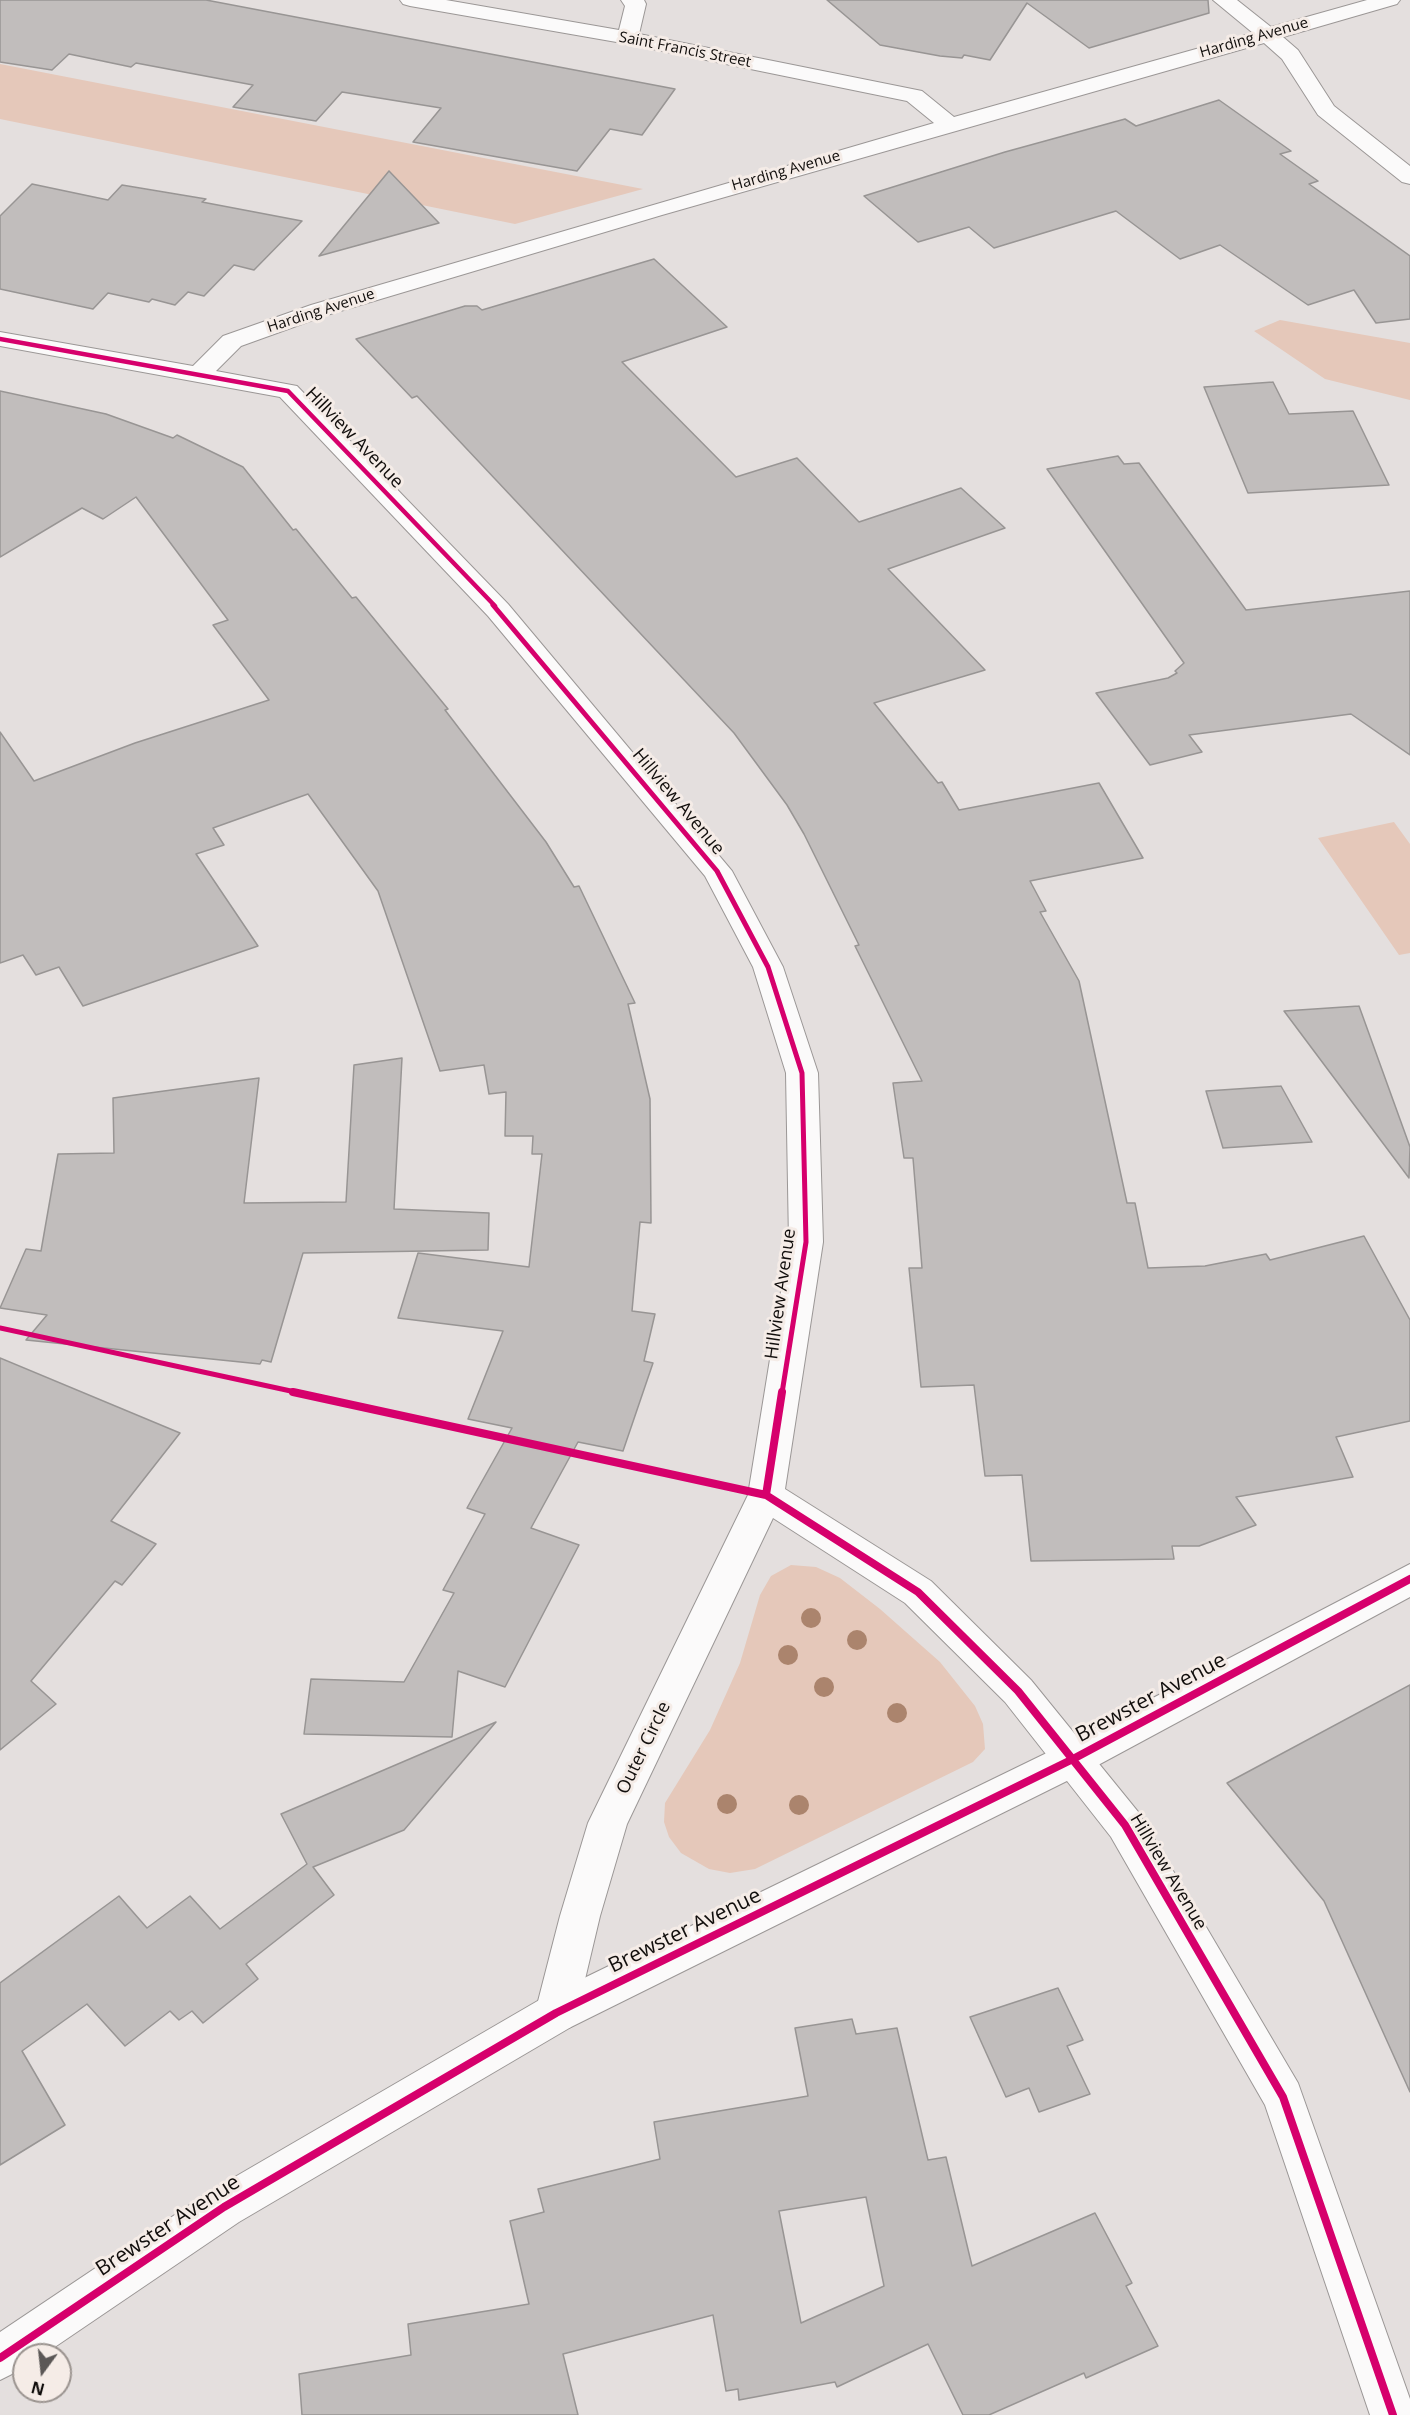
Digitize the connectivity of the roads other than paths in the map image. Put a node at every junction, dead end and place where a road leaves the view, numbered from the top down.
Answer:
1 (410, 0) edge
2 (631, 0) edge
3 (1223, 0) edge
4 (1390, 0) edge
5 (1267, 34) junction
6 (628, 38) junction
7 (949, 124) junction
8 (1410, 177) edge
9 (0, 339) edge
10 (198, 375) junction
11 (766, 1495) junction
12 (1410, 1579) edge
13 (1073, 1759) junction
14 (556, 2013) junction
15 (0, 2358) edge
16 (1393, 2415) edge

1 - 6 street, Saint Francis Street
2 - 6 street
3 - 5 street
4 - 5 street, Harding Avenue
5 - 7 street, Harding Avenue
5 - 8 street
6 - 7 street, Saint Francis Street
7 - 10 street, Harding Avenue
9 - 10 street, Hillview Avenue
10 - 11 street, Hillview Avenue
11 - 13 street, Hillview Avenue
11 - 14 street, Outer Circle
12 - 13 street, Brewster Avenue
13 - 14 street, Brewster Avenue
13 - 16 street, Hillview Avenue
14 - 15 street, Brewster Avenue

